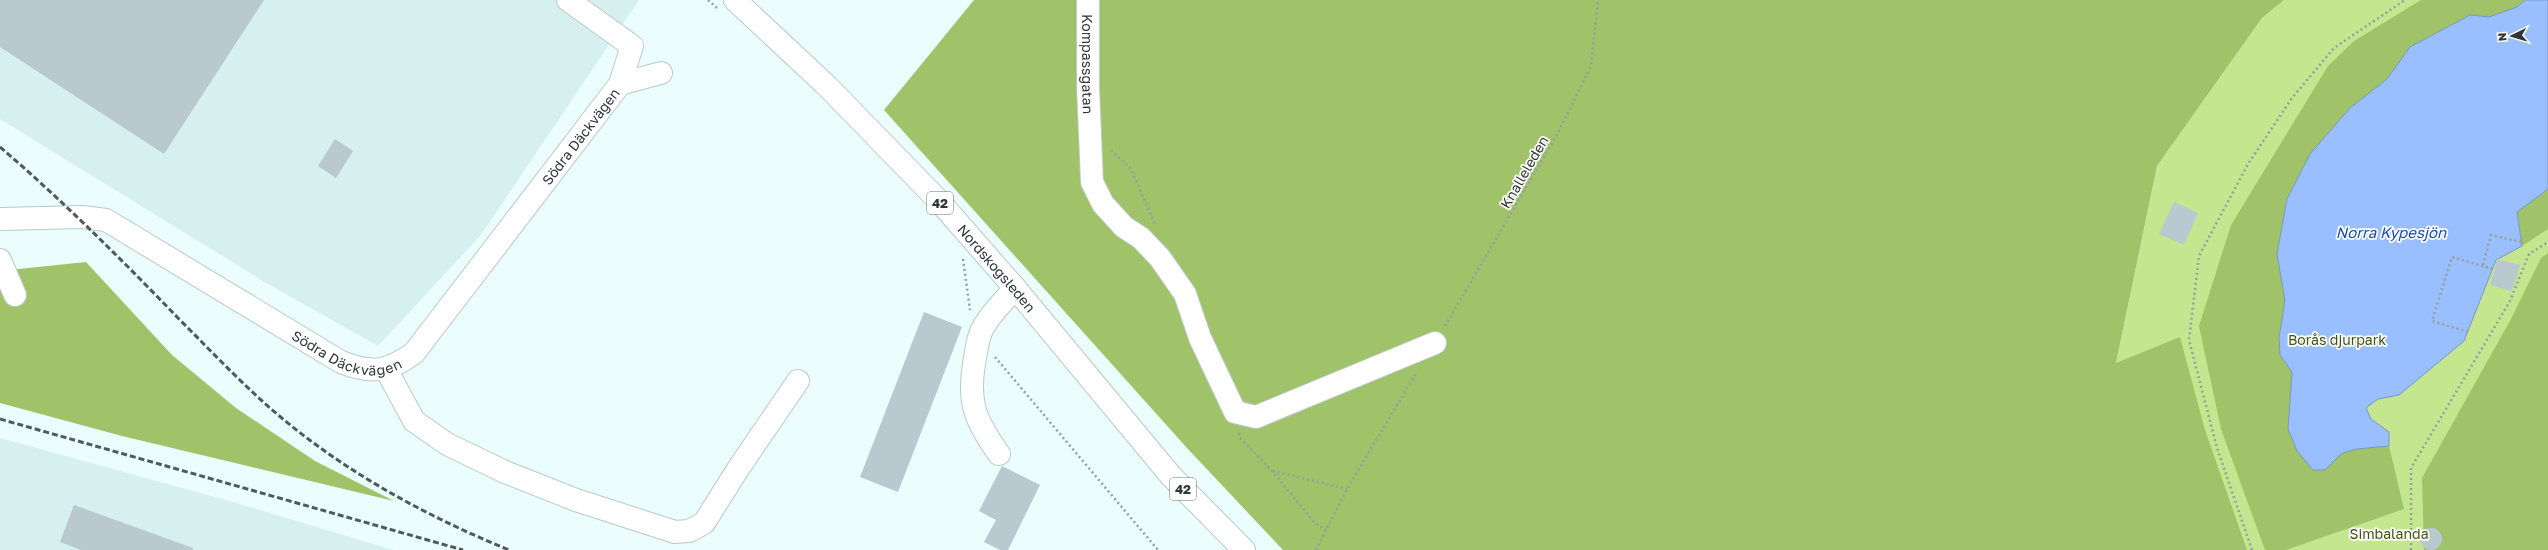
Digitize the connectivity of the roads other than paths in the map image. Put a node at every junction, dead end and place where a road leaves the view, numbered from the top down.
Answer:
1 (568, 0) edge
2 (1088, 0) edge
3 (727, 5) edge
4 (661, 73) dead end
5 (620, 84) junction
6 (0, 219) edge
7 (0, 260) edge
8 (1015, 288) junction
9 (15, 295) dead end
10 (1435, 343) road end
11 (386, 369) junction
12 (798, 381) dead end
13 (999, 454) dead end
14 (1244, 550) edge

1 - 5 street
2 - 10 street, Kompassgatan
3 - 8 street, Nordskogsleden / 42
4 - 5 street, Södra Däckvägen
5 - 11 street, Södra Däckvägen
6 - 11 street, Södra Däckvägen
7 - 9 street
8 - 13 street
8 - 14 street, Nordskogsleden / 42
11 - 12 street

